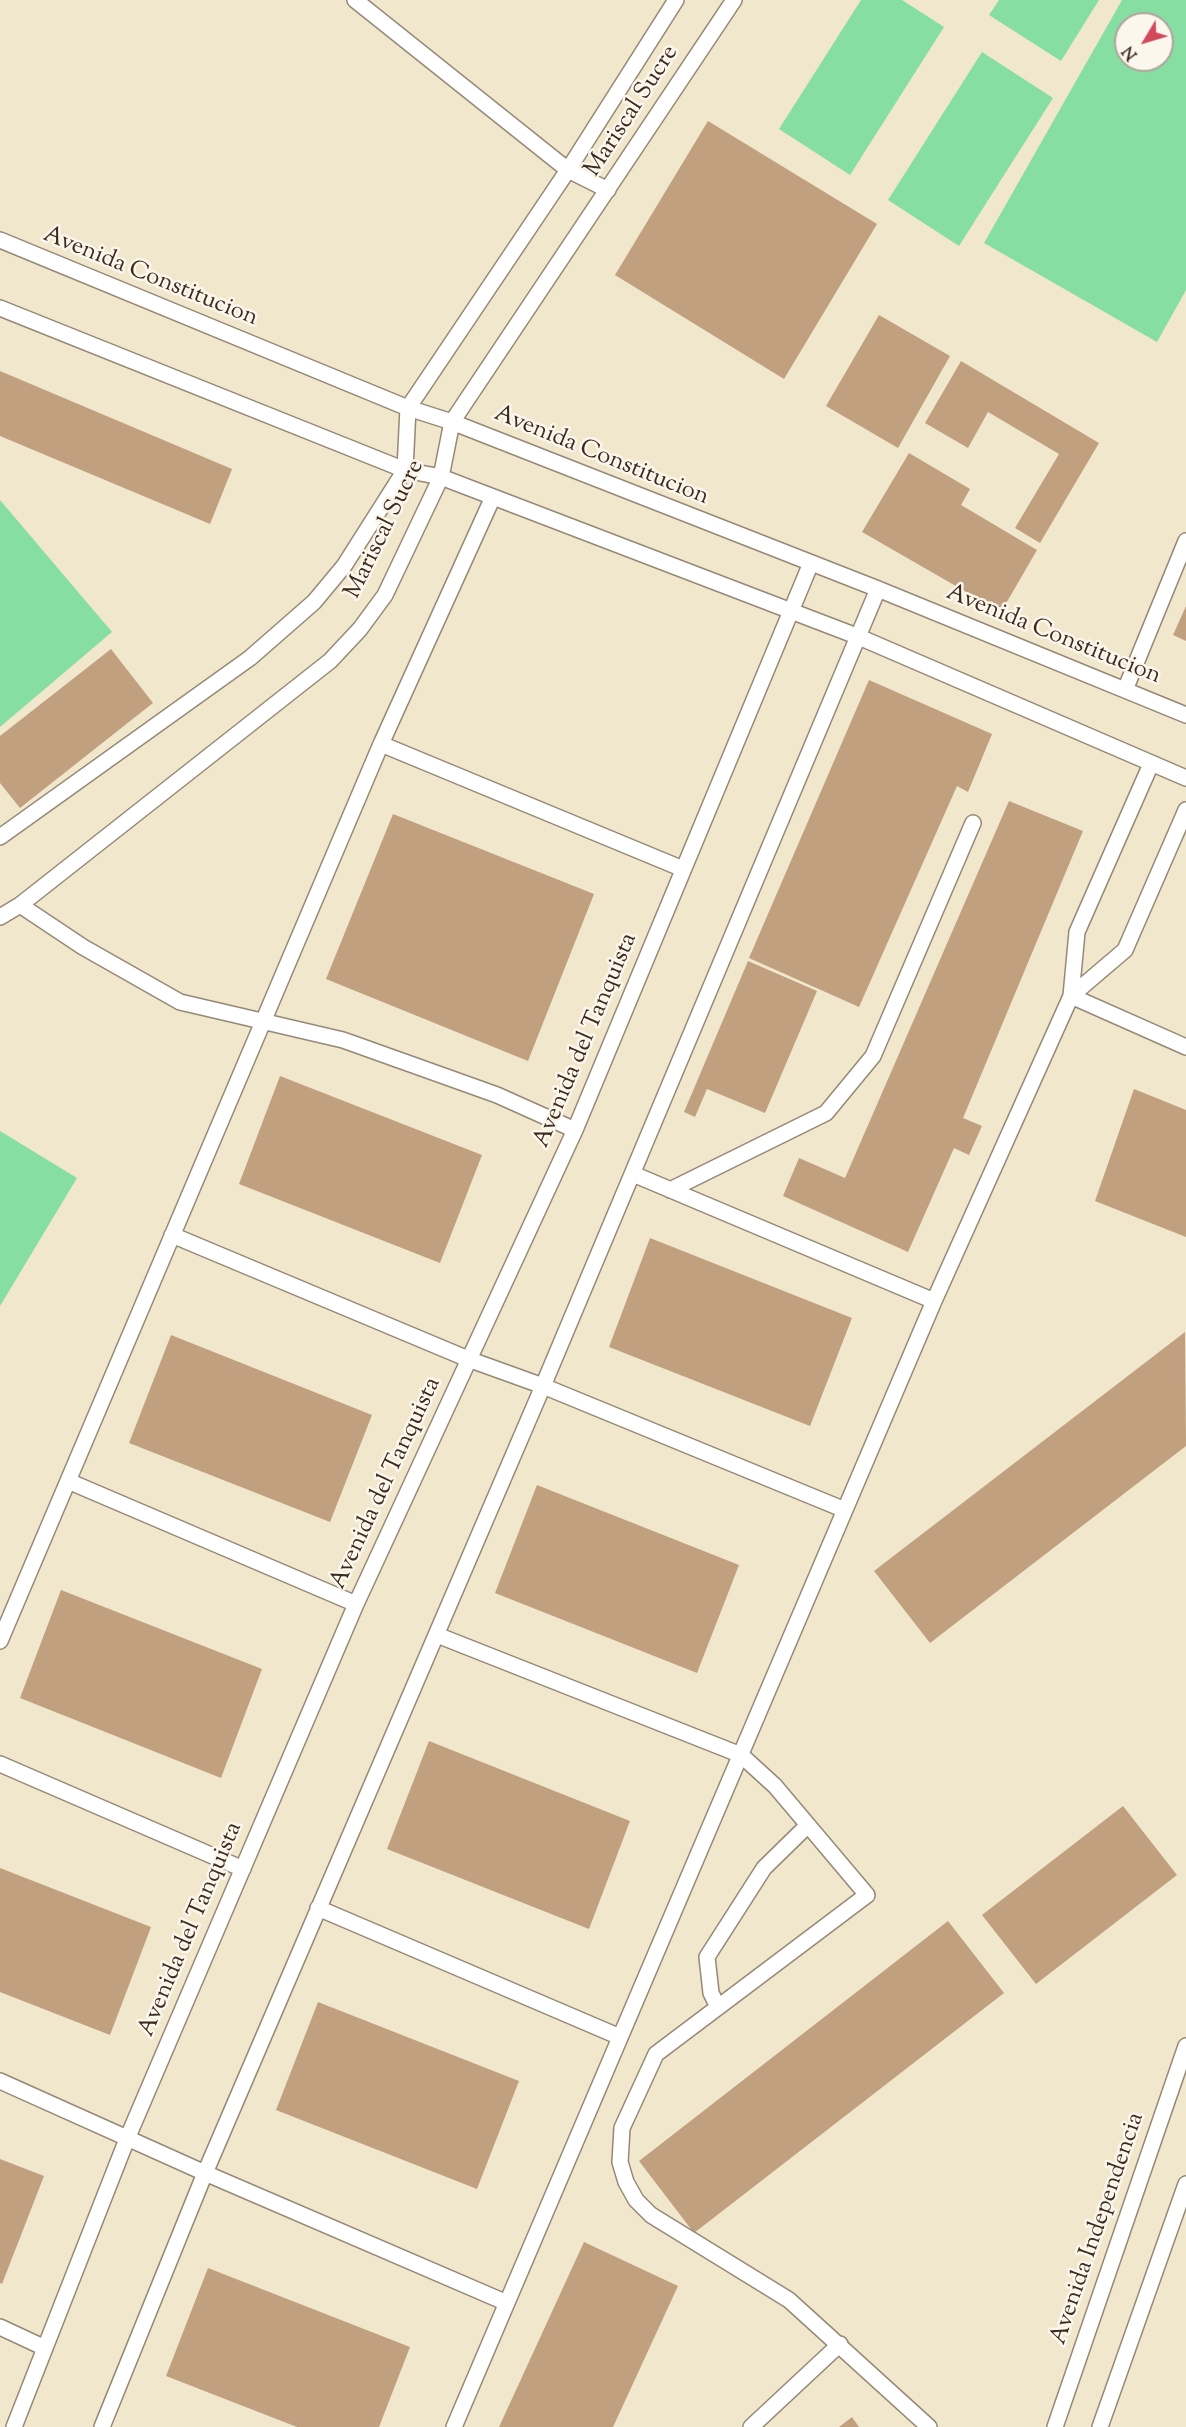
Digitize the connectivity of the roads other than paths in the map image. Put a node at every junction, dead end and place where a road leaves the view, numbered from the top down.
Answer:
1 (354, 0) edge
2 (676, 0) edge
3 (734, 0) edge
4 (568, 170) junction
5 (608, 190) junction
6 (0, 240) edge
7 (0, 308) edge
8 (408, 408) junction
9 (452, 422) junction
10 (405, 470) junction
11 (441, 477) junction
12 (493, 497) junction
13 (1186, 541) edge
14 (811, 563) junction
15 (878, 589) junction
16 (789, 611) junction
17 (859, 637) junction
18 (1125, 690) junction
19 (1186, 715) edge
20 (381, 744) junction
21 (1151, 764) junction
22 (1186, 778) edge
23 (1186, 810) edge
24 (973, 823) dead end
25 (0, 837) edge
26 (683, 869) junction
27 (20, 906) junction
28 (0, 917) edge
29 (1071, 996) junction
30 (262, 1021) junction
31 (1186, 1047) edge
32 (575, 1130) junction
33 (633, 1174) junction
34 (670, 1190) junction
35 (172, 1235) junction
36 (934, 1301) junction
37 (468, 1359) junction
38 (543, 1386) junction
39 (68, 1481) junction
40 (845, 1510) junction
41 (356, 1604) junction
42 (437, 1635) junction
43 (0, 1641) edge
44 (741, 1755) junction
45 (0, 1764) edge
46 (808, 1825) junction
47 (243, 1869) junction
48 (318, 1908) junction
49 (718, 2007) junction
50 (620, 2037) junction
51 (1186, 2046) edge
52 (0, 2081) edge
53 (127, 2139) junction
54 (205, 2174) junction
55 (1186, 2184) edge
56 (507, 2302) junction
57 (0, 2327) edge
58 (840, 2344) junction
59 (45, 2348) junction
60 (14, 2427) edge
61 (102, 2427) edge
62 (454, 2427) edge
63 (751, 2427) edge
64 (929, 2427) edge
65 (1055, 2427) edge
66 (1100, 2427) edge

1 - 4 lane
2 - 4 lane, Mariscal Sucre
3 - 5 lane, Mariscal Sucre
4 - 5 lane
4 - 8 lane, Mariscal Sucre
5 - 9 lane, Mariscal Sucre
6 - 8 lane, Avenida Constitucion
7 - 10 lane
8 - 9 lane, Avenida Constitucion
8 - 10 lane, Mariscal Sucre
9 - 11 lane, Mariscal Sucre
9 - 14 lane, Avenida Constitucion
10 - 11 lane
10 - 25 lane, Mariscal Sucre
11 - 12 lane
11 - 27 lane, Mariscal Sucre
12 - 16 lane
12 - 20 lane
13 - 18 lane
14 - 15 lane, Avenida Constitucion
14 - 16 lane, Avenida del Tanquista
15 - 17 lane
15 - 18 lane, Avenida Constitucion
16 - 17 lane
16 - 26 lane, Avenida del Tanquista
17 - 21 lane
17 - 33 lane
18 - 19 lane, Avenida Constitucion
20 - 26 lane
20 - 30 lane
21 - 22 lane
21 - 29 lane
23 - 29 lane
24 - 34 lane
26 - 32 lane, Avenida del Tanquista
27 - 28 lane, Mariscal Sucre
27 - 30 lane
29 - 31 lane
29 - 36 lane
30 - 32 lane
30 - 35 lane
32 - 37 lane, Avenida del Tanquista
33 - 34 lane
33 - 38 lane
34 - 36 lane
35 - 37 lane
35 - 39 lane
36 - 40 lane
37 - 38 lane
37 - 41 lane, Avenida del Tanquista
38 - 40 lane
38 - 42 lane
39 - 41 lane
39 - 43 lane
40 - 44 lane
41 - 47 lane, Avenida del Tanquista
42 - 44 lane
42 - 48 lane
44 - 46 lane
44 - 50 lane
45 - 47 lane
46 - 49 lane
46 - 49 lane
47 - 53 lane, Avenida del Tanquista
48 - 50 lane
48 - 54 lane
49 - 58 lane
50 - 56 lane
51 - 65 lane, Avenida Independencia
52 - 53 lane
53 - 54 lane
53 - 59 lane, Avenida del Tanquista
54 - 56 lane
54 - 61 lane
55 - 66 lane
56 - 62 lane
57 - 59 lane
58 - 63 lane
58 - 64 lane
59 - 60 lane, Avenida del Tanquista

